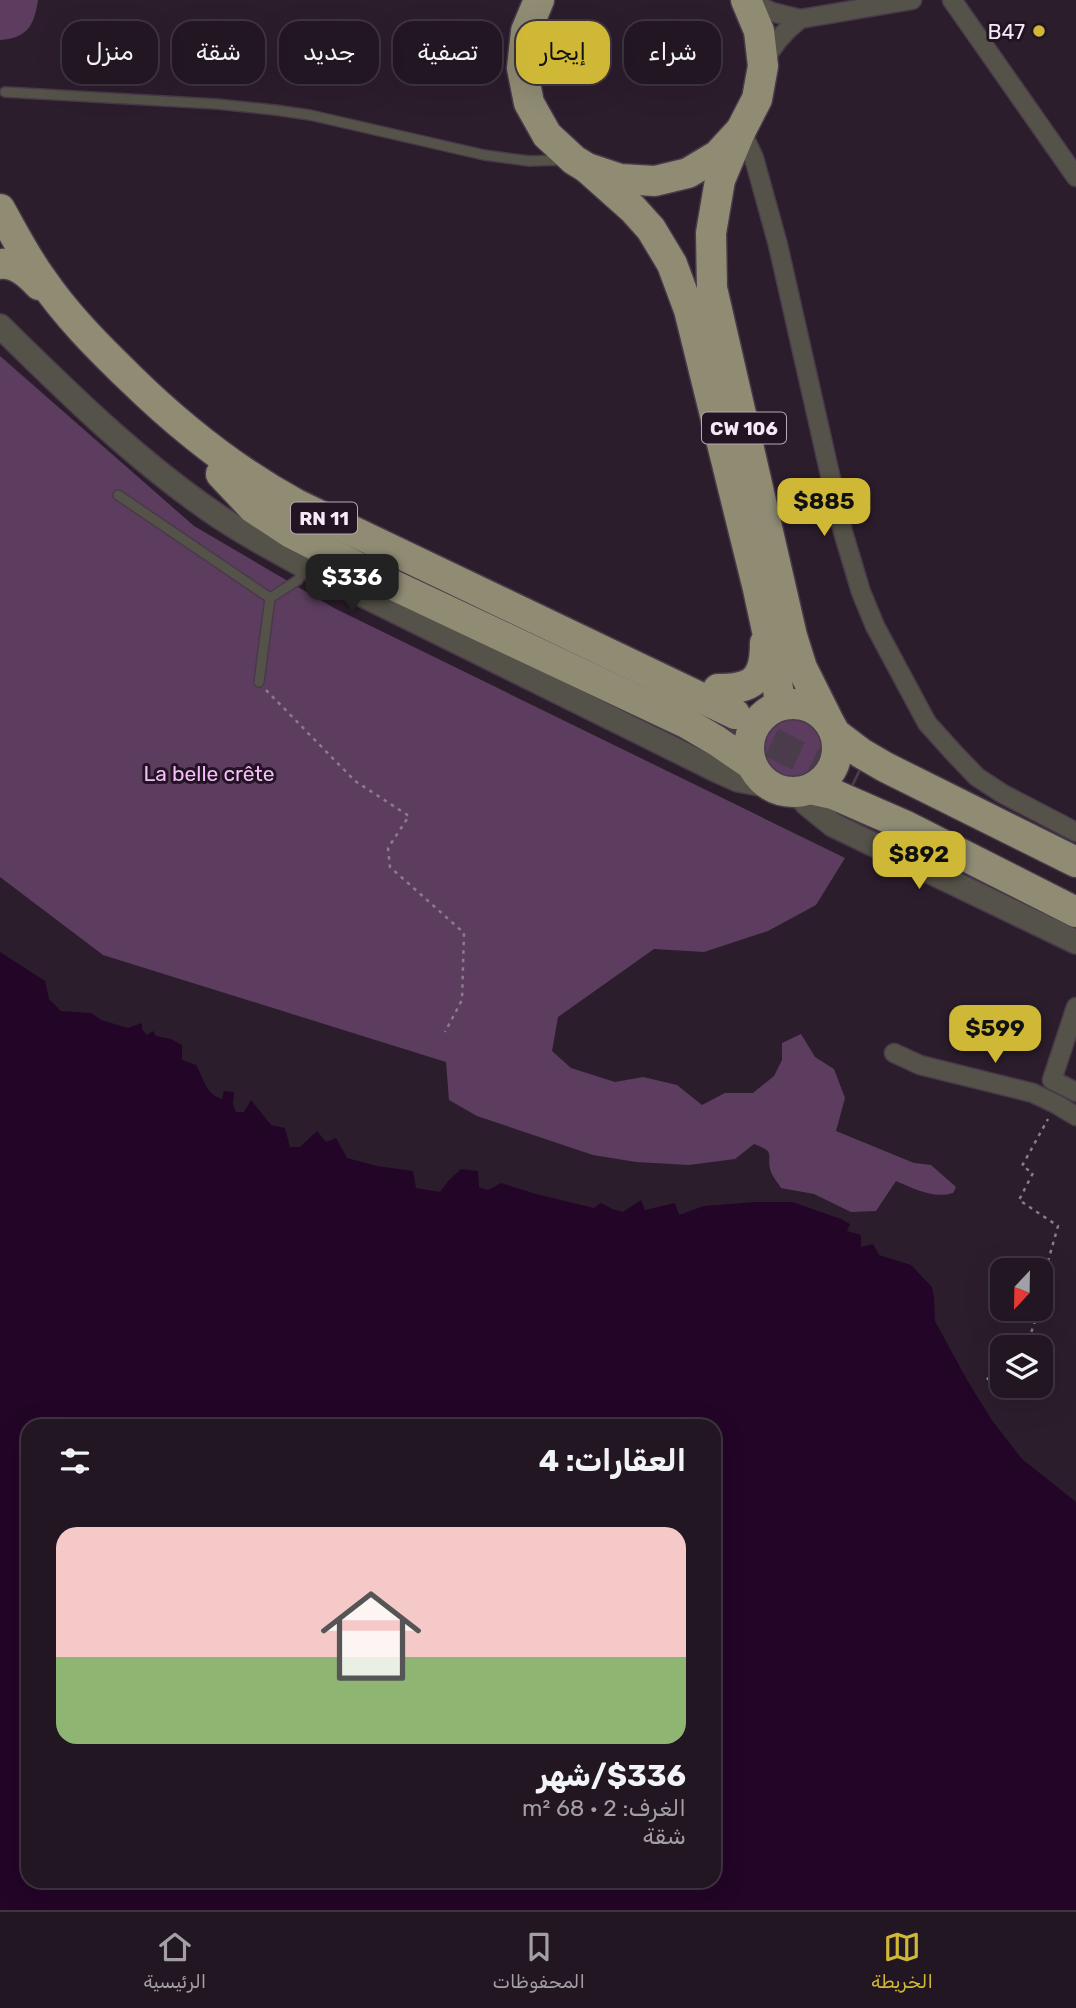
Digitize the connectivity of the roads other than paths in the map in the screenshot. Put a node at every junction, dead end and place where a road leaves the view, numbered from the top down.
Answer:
1 (539, 0) edge
2 (746, 0) edge
3 (912, 0) edge
4 (952, 0) edge
5 (800, 19) junction
6 (763, 66) junction
7 (5, 92) dead end
8 (741, 130) junction
9 (580, 164) junction
10 (1076, 177) edge
11 (0, 209) edge
12 (2, 259) edge
13 (58, 300) junction
14 (0, 326) edge
15 (230, 472) junction
16 (118, 495) dead end
17 (306, 567) junction
18 (270, 598) junction
19 (765, 626) junction
20 (259, 682) road end
21 (718, 688) junction
22 (774, 708) junction
23 (733, 719) tunnel mouth
24 (832, 728) junction
25 (782, 783) junction
26 (1076, 832) edge
27 (1076, 862) edge
28 (1076, 880) edge
29 (1076, 890) edge
30 (1076, 912) edge
31 (1076, 942) edge
32 (1076, 1007) edge
33 (894, 1054) dead end
34 (1076, 1092) edge
35 (1076, 1116) edge

1 - 9 highway
2 - 5 street
2 - 6 highway
3 - 5 street
4 - 10 street
5 - 6 street
6 - 8 highway
7 - 9 lane
8 - 9 highway
8 - 24 highway, CW 106
8 - 26 street
9 - 19 highway, CW 106
11 - 13 highway, RN 11
12 - 13 highway
12 - 15 highway, RN 11
13 - 15 highway, RN 11
14 - 17 street
15 - 21 highway
15 - 23 highway, RN 11
15 - 25 highway
16 - 18 lane
17 - 18 lane
17 - 25 street
18 - 20 lane
19 - 21 highway
19 - 22 highway, CW 106
21 - 22 highway
22 - 24 highway
22 - 25 highway
24 - 25 highway
24 - 27 highway
25 - 30 highway
25 - 31 street
28 - 29 highway
32 - 34 street
33 - 35 street

